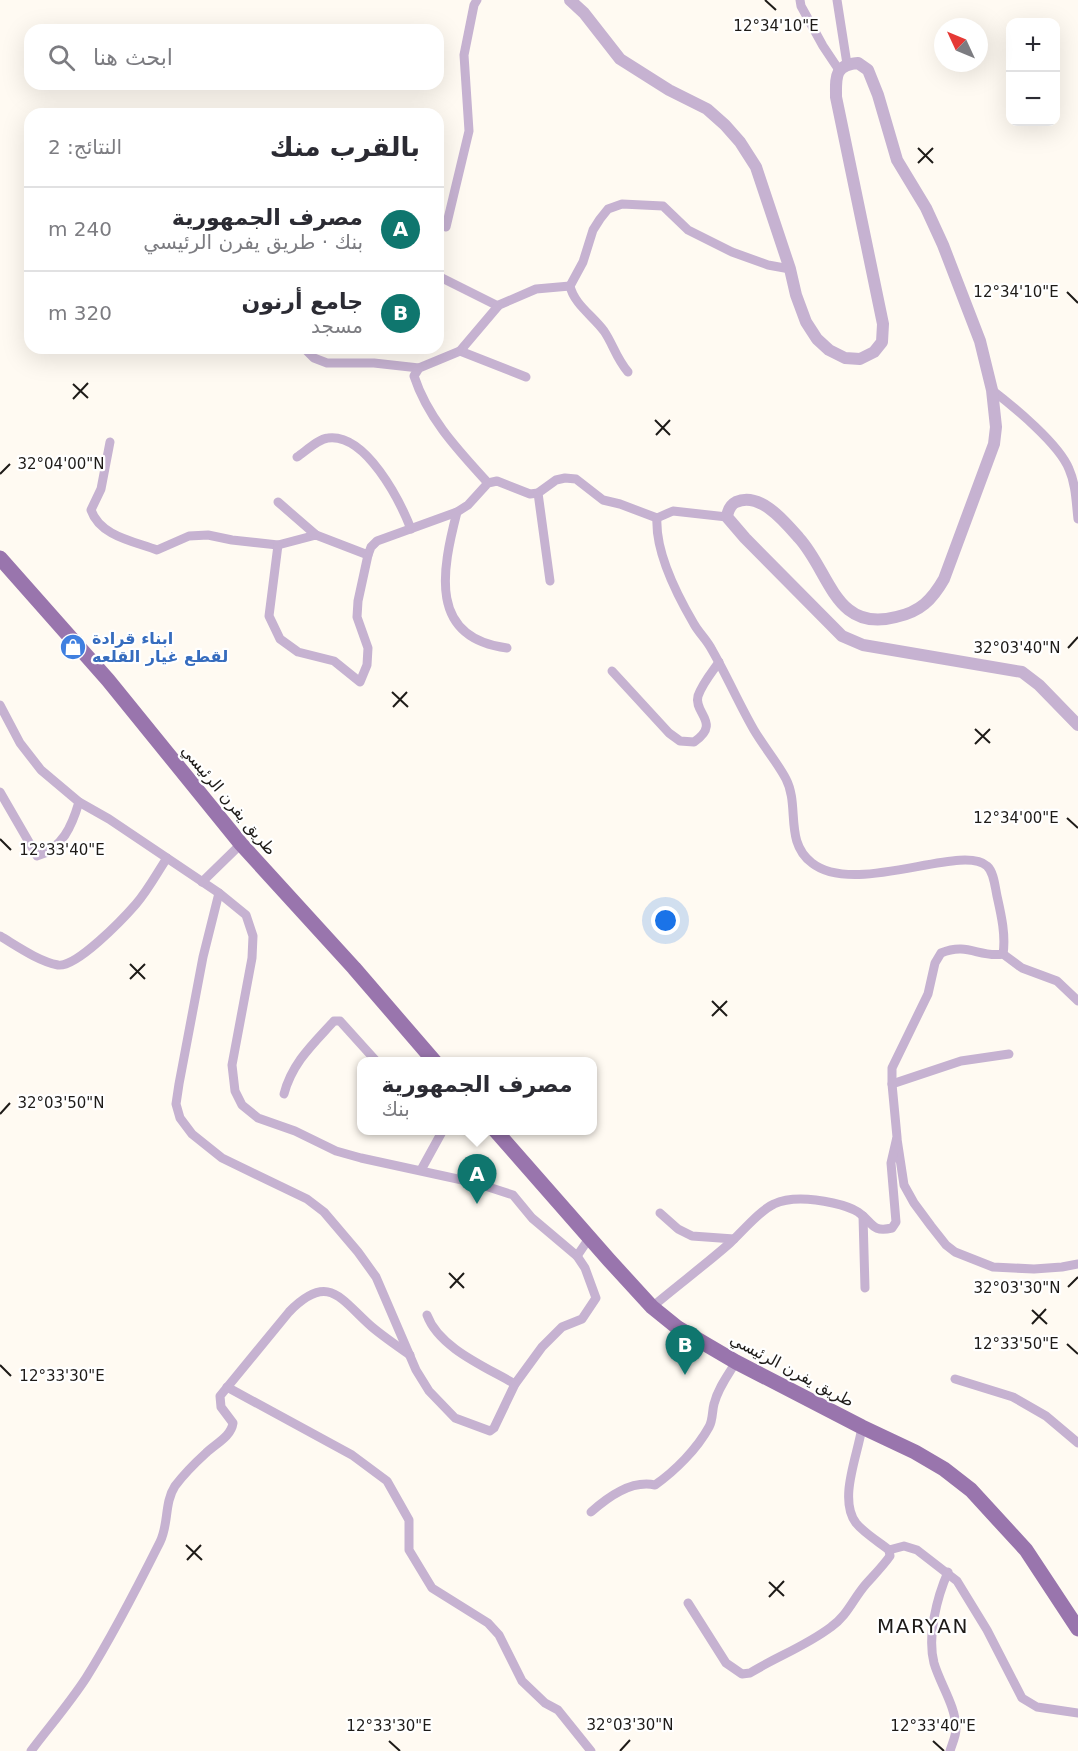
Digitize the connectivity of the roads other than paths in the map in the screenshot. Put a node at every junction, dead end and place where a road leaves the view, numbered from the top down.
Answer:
1 (477, 0) edge
2 (570, 0) edge
3 (800, 0) edge
4 (837, 0) edge
5 (843, 67) junction
6 (446, 226) dead end
7 (789, 269) junction
8 (444, 279) edge
9 (570, 286) junction
10 (498, 306) junction
11 (460, 351) junction
12 (311, 354) edge
13 (418, 368) junction
14 (627, 372) dead end
15 (526, 377) dead end
16 (992, 390) junction
17 (110, 442) dead end
18 (297, 457) dead end
19 (488, 483) junction
20 (538, 493) junction
21 (278, 502) dead end
22 (457, 512) junction
23 (728, 517) junction
24 (657, 518) junction
25 (1078, 519) edge
26 (411, 529) junction
27 (316, 535) junction
28 (278, 545) junction
29 (368, 555) junction
30 (0, 558) edge
31 (550, 581) dead end
32 (507, 648) dead end
33 (719, 662) junction
34 (612, 671) dead end
35 (0, 705) edge
36 (1078, 725) edge
37 (0, 792) edge
38 (79, 802) junction
39 (241, 844) junction
40 (167, 858) junction
41 (202, 882) junction
42 (219, 893) junction
43 (0, 936) edge
44 (1003, 954) junction
45 (1078, 1001) edge
46 (1009, 1054) dead end
47 (372, 1057) edge
48 (431, 1057) edge
49 (892, 1084) junction
50 (284, 1094) dead end
51 (441, 1135) edge
52 (499, 1135) edge
53 (897, 1137) junction
54 (421, 1170) junction
55 (660, 1213) dead end
56 (862, 1216) junction
57 (590, 1237) junction
58 (734, 1239) junction
59 (577, 1256) junction
60 (1078, 1264) edge
61 (865, 1288) dead end
62 (652, 1307) junction
63 (427, 1315) dead end
64 (411, 1356) junction
65 (736, 1362) junction
66 (955, 1379) dead end
67 (515, 1384) junction
68 (227, 1387) junction
69 (862, 1427) junction
70 (1078, 1443) edge
71 (591, 1512) dead end
72 (889, 1550) junction
73 (948, 1572) junction
74 (688, 1603) dead end
75 (1078, 1629) edge
76 (1078, 1713) edge
77 (31, 1751) edge
78 (591, 1751) edge
79 (950, 1751) edge

1 - 6 street
2 - 7 street
3 - 5 street
4 - 5 street
5 - 7 street
5 - 16 street
7 - 9 street
8 - 10 street
9 - 10 street
9 - 14 street
10 - 11 street
11 - 13 street
11 - 15 street
12 - 13 street
13 - 19 street
16 - 23 street
16 - 25 street
17 - 28 street
18 - 26 street
19 - 20 street
19 - 22 street
20 - 24 street
20 - 31 street
21 - 27 street
22 - 26 street
22 - 32 street
23 - 24 street
23 - 36 street
24 - 33 street
26 - 29 street
27 - 28 street
27 - 29 street
28 - 29 street
30 - 39 main road, طريق يفرن الرئيسي
33 - 34 street
33 - 44 street
35 - 38 street
37 - 38 street
38 - 40 street
39 - 41 street
39 - 48 main road, طريق يفرن الرئيسي
40 - 41 street
40 - 43 street
41 - 42 street
42 - 54 street
42 - 64 street
44 - 45 street
44 - 49 street
46 - 49 street
47 - 50 street
49 - 53 street
51 - 54 street
52 - 57 main road, طريق يفرن الرئيسي
53 - 56 street
53 - 60 street
54 - 59 street
55 - 58 street
56 - 58 street
56 - 61 street
57 - 59 street
57 - 62 main road, طريق يفرن الرئيسي
58 - 62 street
59 - 67 street
62 - 65 main road, طريق يفرن الرئيسي
63 - 67 street
64 - 67 street
64 - 68 street
65 - 69 main road, طريق يفرن الرئيسي
65 - 71 street
66 - 70 street
68 - 77 street
68 - 78 street
69 - 72 street
69 - 75 main road, طريق يفرن الرئيسي
72 - 73 street
72 - 74 street
73 - 76 street
73 - 79 street

